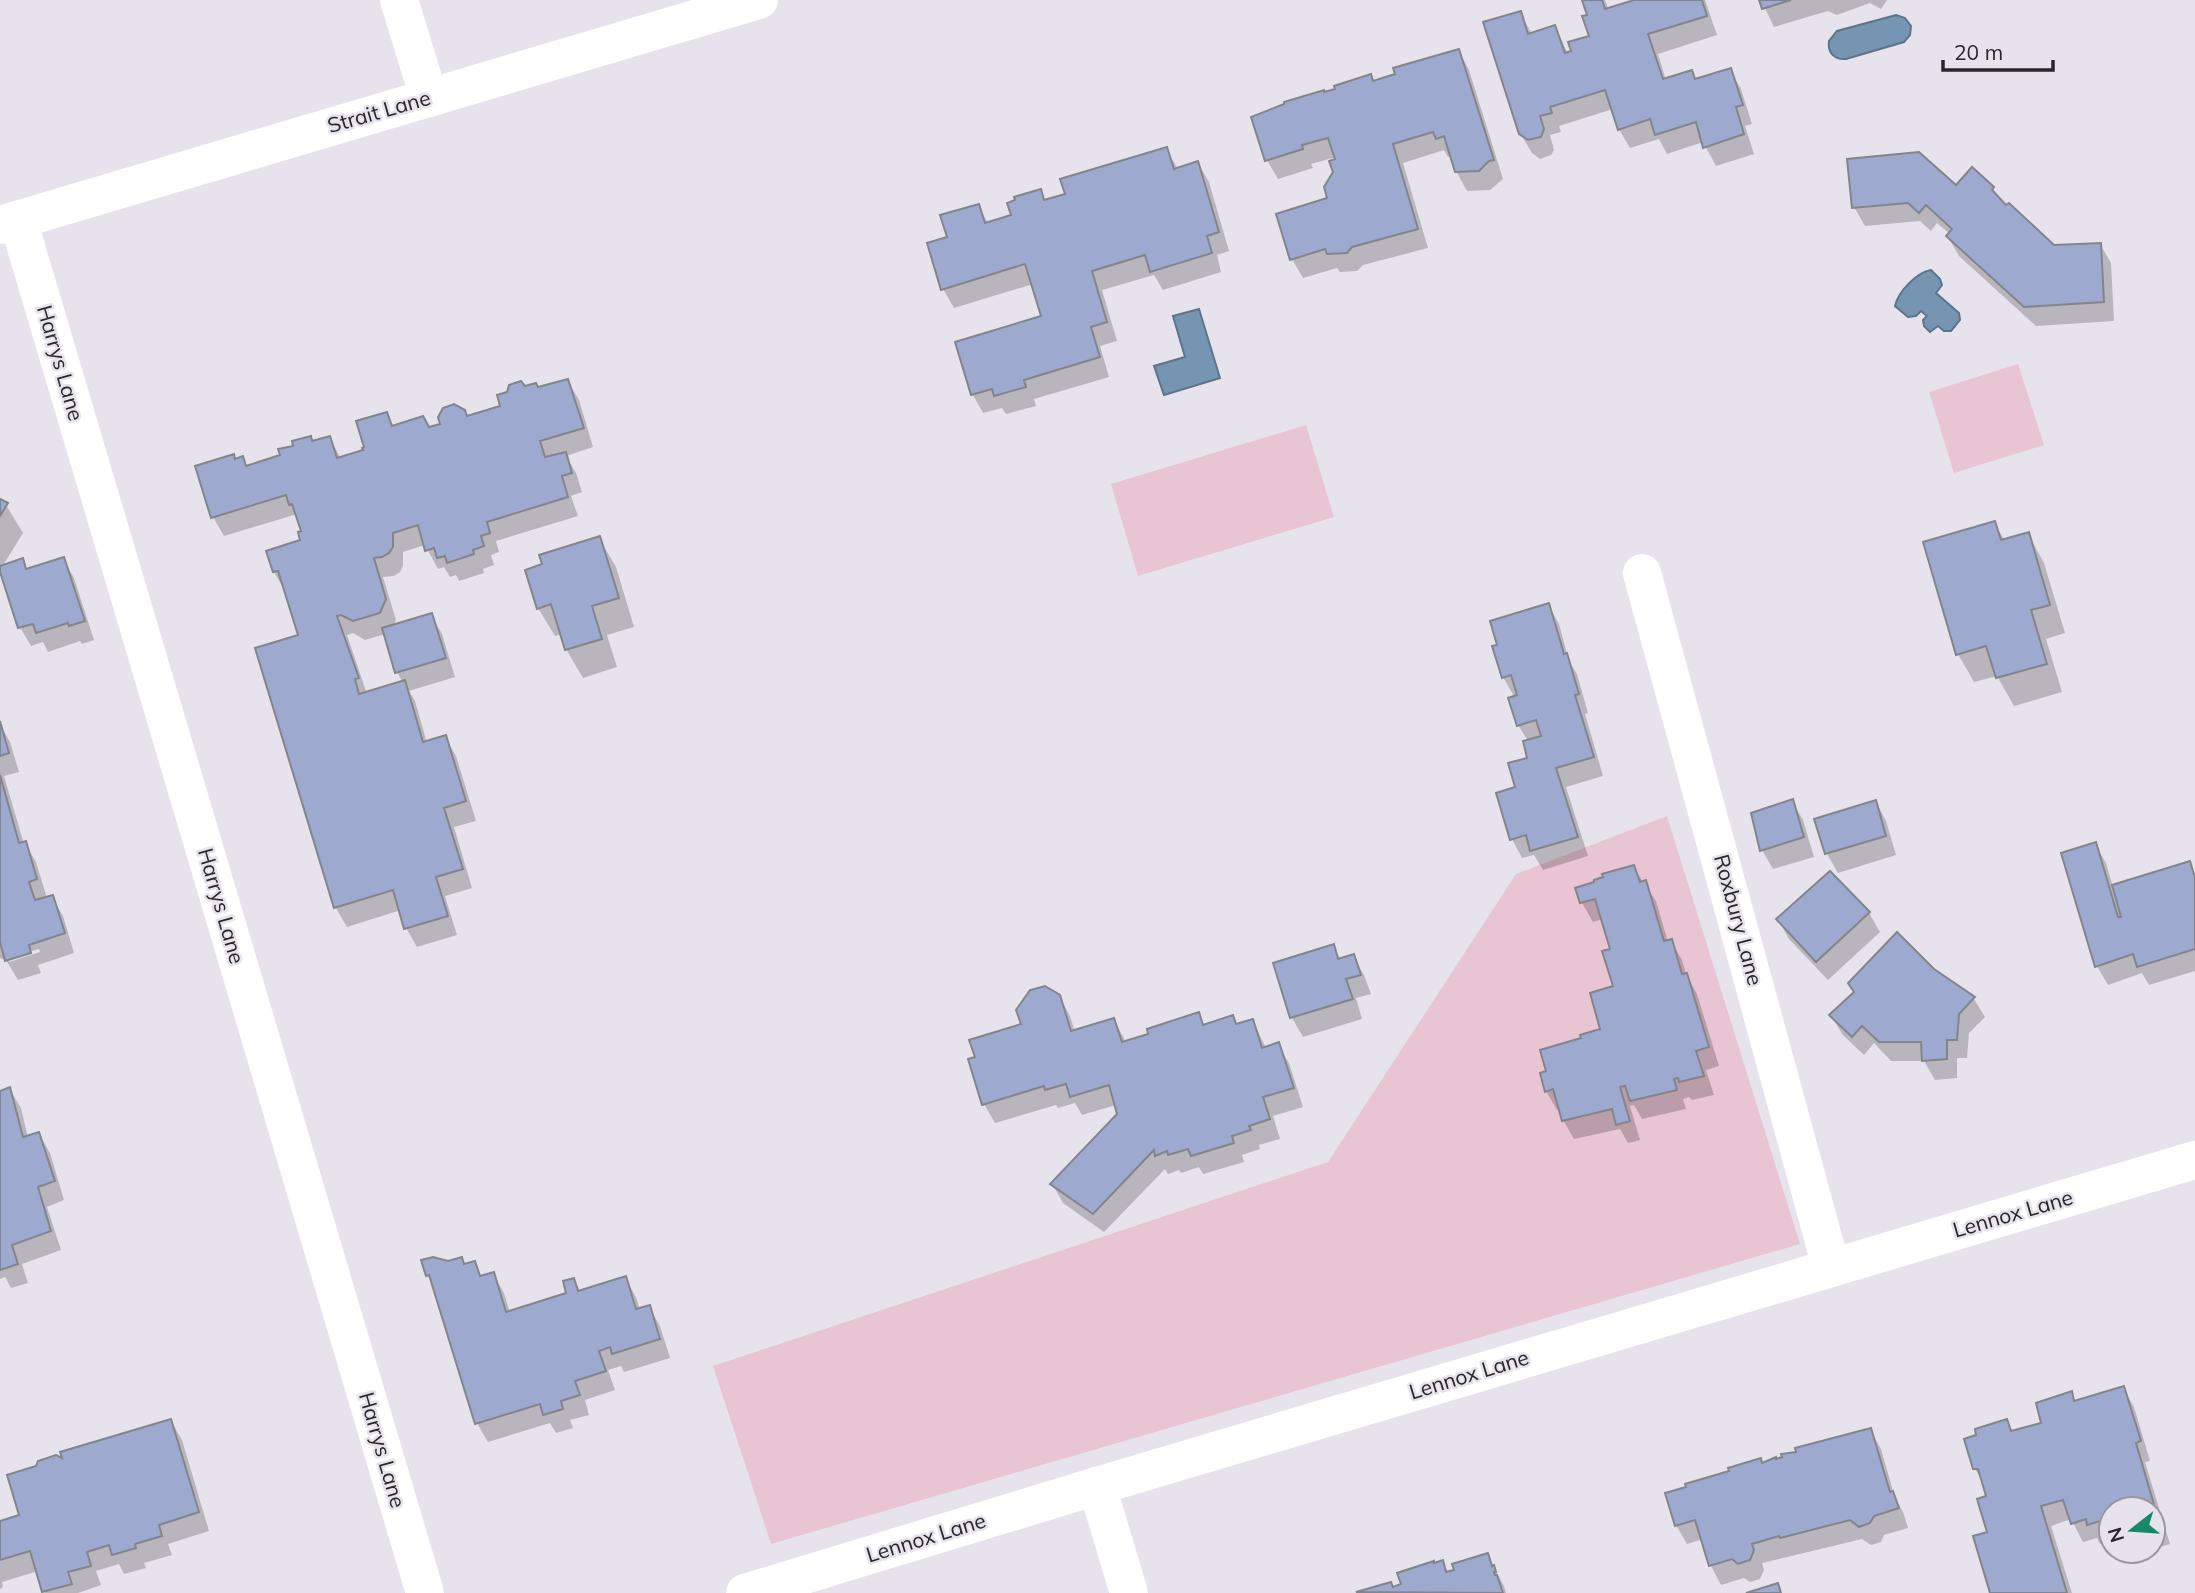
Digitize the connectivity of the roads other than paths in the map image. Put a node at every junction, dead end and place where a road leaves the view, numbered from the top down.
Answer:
1 (399, 0) edge
2 (759, 0) edge
3 (429, 98) junction
4 (9, 222) edge
5 (1642, 573) dead end
6 (2195, 1160) edge
7 (1831, 1267) junction
8 (1097, 1486) junction
9 (425, 1593) edge
10 (745, 1593) edge
11 (1129, 1593) edge

1 - 3 street
2 - 3 street, Strait Lane
3 - 4 street, Strait Lane
4 - 9 street, Harrys Lane
5 - 7 street, Roxbury Lane
6 - 7 street, Lennox Lane
7 - 8 street, Lennox Lane
8 - 10 street, Lennox Lane
8 - 11 street

